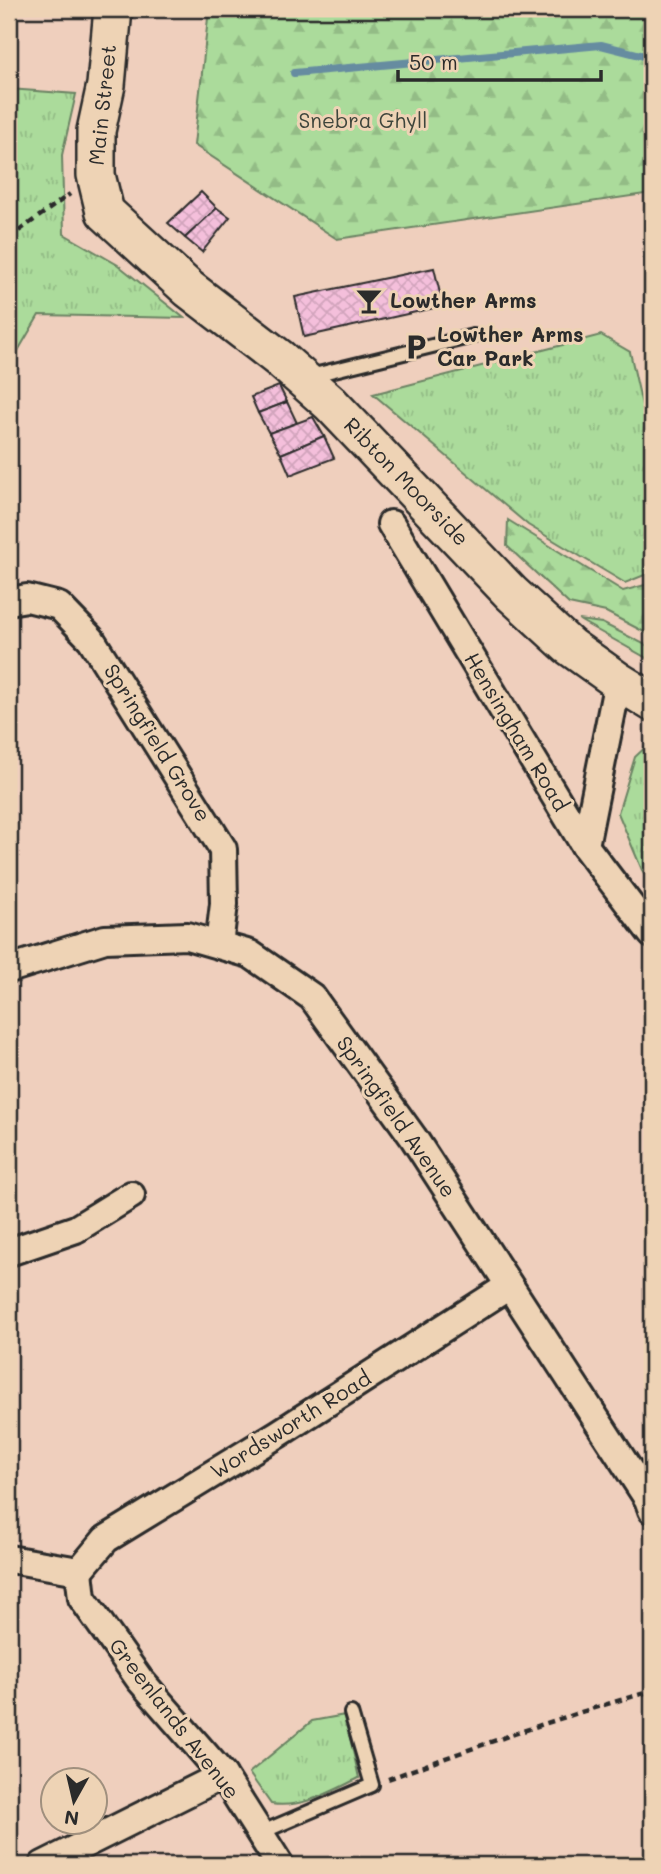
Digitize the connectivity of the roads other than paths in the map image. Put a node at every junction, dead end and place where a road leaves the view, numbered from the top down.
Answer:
1 (113, 9) edge
2 (159, 261) joint
3 (473, 336) dead end
4 (303, 378) junction
5 (391, 524) dead end
6 (9, 601) edge
7 (618, 681) junction
8 (652, 702) edge
9 (585, 846) junction
10 (652, 934) edge
11 (219, 945) junction
12 (9, 969) edge
13 (131, 1195) dead end
14 (9, 1252) edge
15 (509, 1286) junction
16 (652, 1510) edge
17 (9, 1559) edge
18 (79, 1571) junction
19 (351, 1713) dead end
20 (223, 1775) junction
21 (260, 1833) junction
22 (43, 1865) edge
23 (280, 1865) edge

1 - 2 main road, Main Street
2 - 4 main road, Ribton Moorside
3 - 4 lane
4 - 7 main road, Ribton Moorside
5 - 9 street, Hensingham Road
6 - 11 street, Springfield Grove
7 - 8 main road, Ribton Moorside
7 - 9 street
9 - 10 street, Hensingham Road
11 - 12 street, Springfield Avenue
11 - 15 street, Springfield Avenue
13 - 14 street
15 - 16 street, Springfield Avenue
15 - 18 street, Wordsworth Road
17 - 18 street
18 - 20 street, Greenlands Avenue
19 - 21 lane
20 - 21 street, Greenlands Avenue
20 - 22 street
21 - 23 street, Greenlands Avenue

